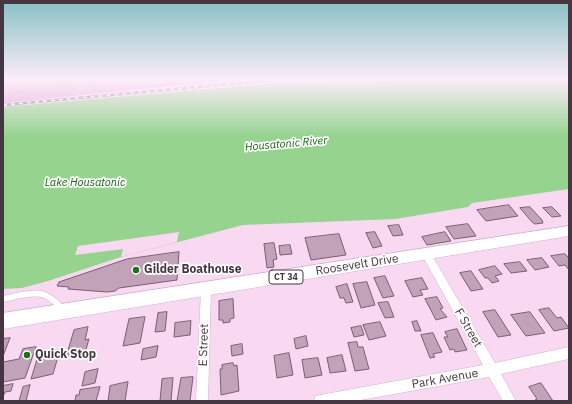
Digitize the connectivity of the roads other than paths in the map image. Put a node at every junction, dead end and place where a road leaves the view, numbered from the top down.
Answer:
1 (569, 230) edge
2 (427, 255) junction
3 (206, 290) junction
4 (3, 299) edge
5 (63, 312) junction
6 (3, 322) edge
7 (569, 353) edge
8 (492, 370) junction
9 (202, 401) edge
10 (320, 401) edge
11 (510, 401) edge

1 - 2 main road, Roosevelt Drive / CT 34
2 - 3 main road, Roosevelt Drive / CT 34
2 - 8 street, F Street
3 - 5 main road, Roosevelt Drive / CT 34
3 - 9 street, E Street
4 - 5 lane
5 - 6 main road, Roosevelt Drive / CT 34
7 - 8 street, Park Avenue
8 - 10 street, Park Avenue
8 - 11 street, F Street

